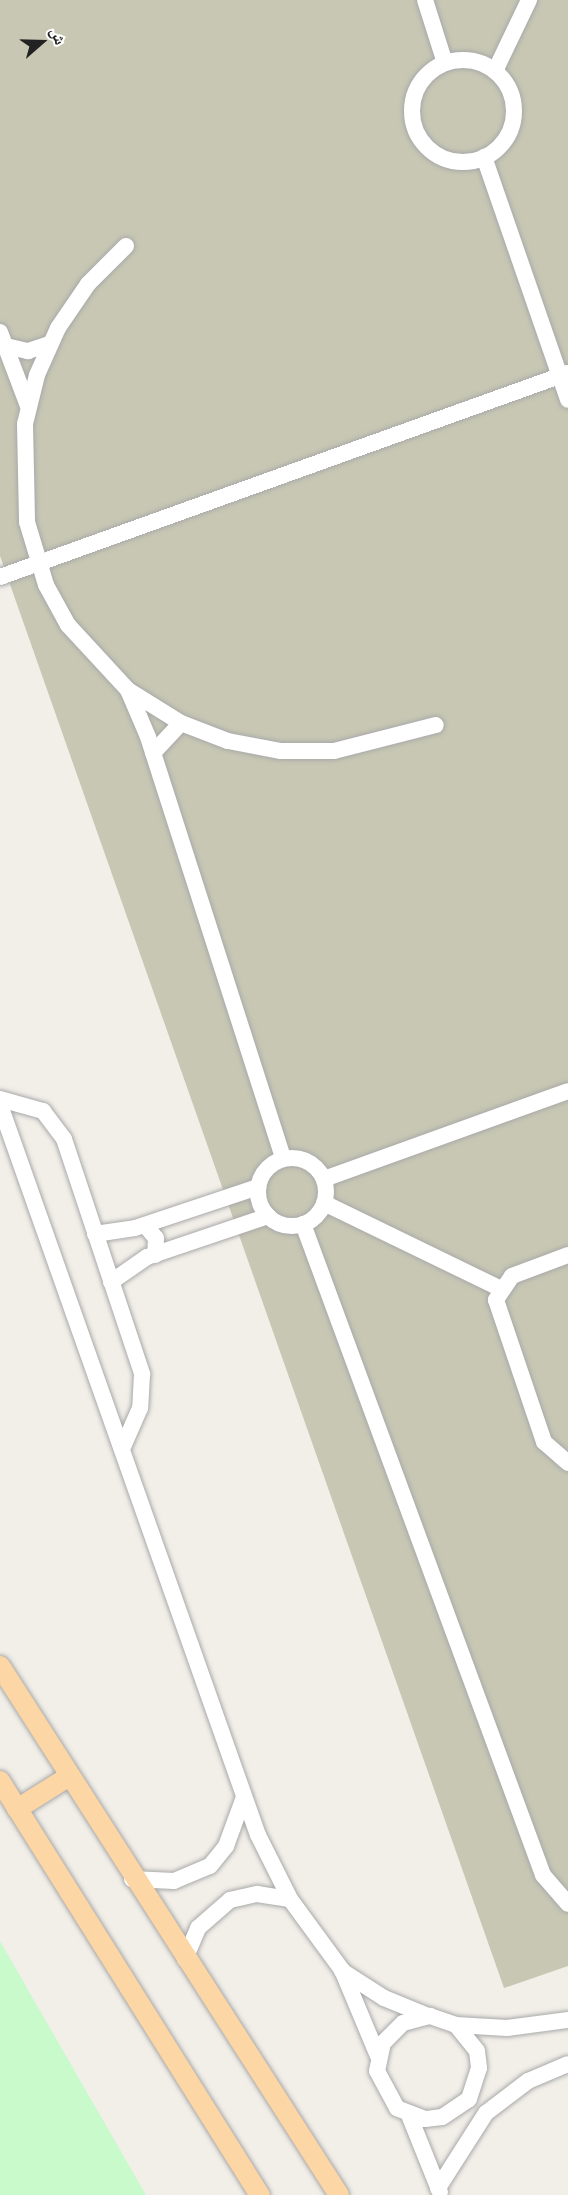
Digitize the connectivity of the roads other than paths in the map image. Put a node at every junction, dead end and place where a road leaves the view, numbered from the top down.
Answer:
1 (425, 0) edge
2 (529, 0) edge
3 (445, 63) junction
4 (495, 71) junction
5 (483, 157) junction
6 (126, 246) dead end
7 (3, 339) edge
8 (49, 344) junction
9 (564, 375) edge
10 (568, 400) edge
11 (28, 407) junction
12 (37, 563) junction
13 (0, 577) edge
14 (128, 690) junction
15 (181, 723) junction
16 (436, 724) dead end
17 (153, 753) junction
18 (568, 1091) edge
19 (0, 1100) edge
20 (0, 1105) edge
21 (283, 1158) junction
22 (324, 1179) junction
23 (258, 1187) junction
24 (324, 1203) junction
25 (268, 1216) junction
26 (303, 1224) junction
27 (145, 1225) junction
28 (95, 1234) junction
29 (155, 1255) junction
30 (568, 1255) edge
31 (111, 1282) junction
32 (499, 1288) junction
33 (122, 1449) junction
34 (568, 1463) edge
35 (0, 1666) edge
36 (68, 1777) junction
37 (0, 1780) edge
38 (244, 1797) junction
39 (17, 1809) junction
40 (132, 1879) junction
41 (290, 1899) junction
42 (568, 1904) edge
43 (185, 1959) junction
44 (342, 1970) junction
45 (430, 2016) junction
46 (568, 2020) edge
47 (456, 2025) junction
48 (378, 2056) junction
49 (568, 2064) edge
50 (469, 2099) junction
51 (486, 2113) junction
52 (409, 2115) junction
53 (439, 2191) edge
54 (260, 2195) edge
55 (339, 2195) edge

1 - 3 street
2 - 4 street
3 - 4 street
3 - 5 street
4 - 5 street
5 - 9 street
6 - 8 street
7 - 8 street
7 - 11 street
8 - 11 street
9 - 10 street
9 - 12 street
11 - 12 street
12 - 13 street
12 - 14 street
14 - 15 street
14 - 17 street
15 - 16 street
15 - 17 street
17 - 21 street
18 - 22 street
19 - 28 street
20 - 33 street
21 - 22 street
21 - 23 street
22 - 24 street
23 - 25 street
23 - 27 street
24 - 26 street
24 - 32 street
25 - 26 street
25 - 29 street
26 - 42 street
27 - 28 street
27 - 29 street
28 - 31 street
29 - 31 street
30 - 32 street
31 - 33 street
32 - 34 street
33 - 38 street
35 - 36 main road
36 - 39 main road
36 - 40 main road
37 - 39 main road
38 - 40 street
38 - 41 street
39 - 54 main road
40 - 43 main road
41 - 43 street
41 - 44 street
43 - 55 main road
44 - 45 street
44 - 48 street
45 - 47 street
45 - 48 street
46 - 47 street
47 - 50 street
48 - 52 street
49 - 51 street
50 - 51 street
50 - 52 street
51 - 53 street
52 - 53 street

